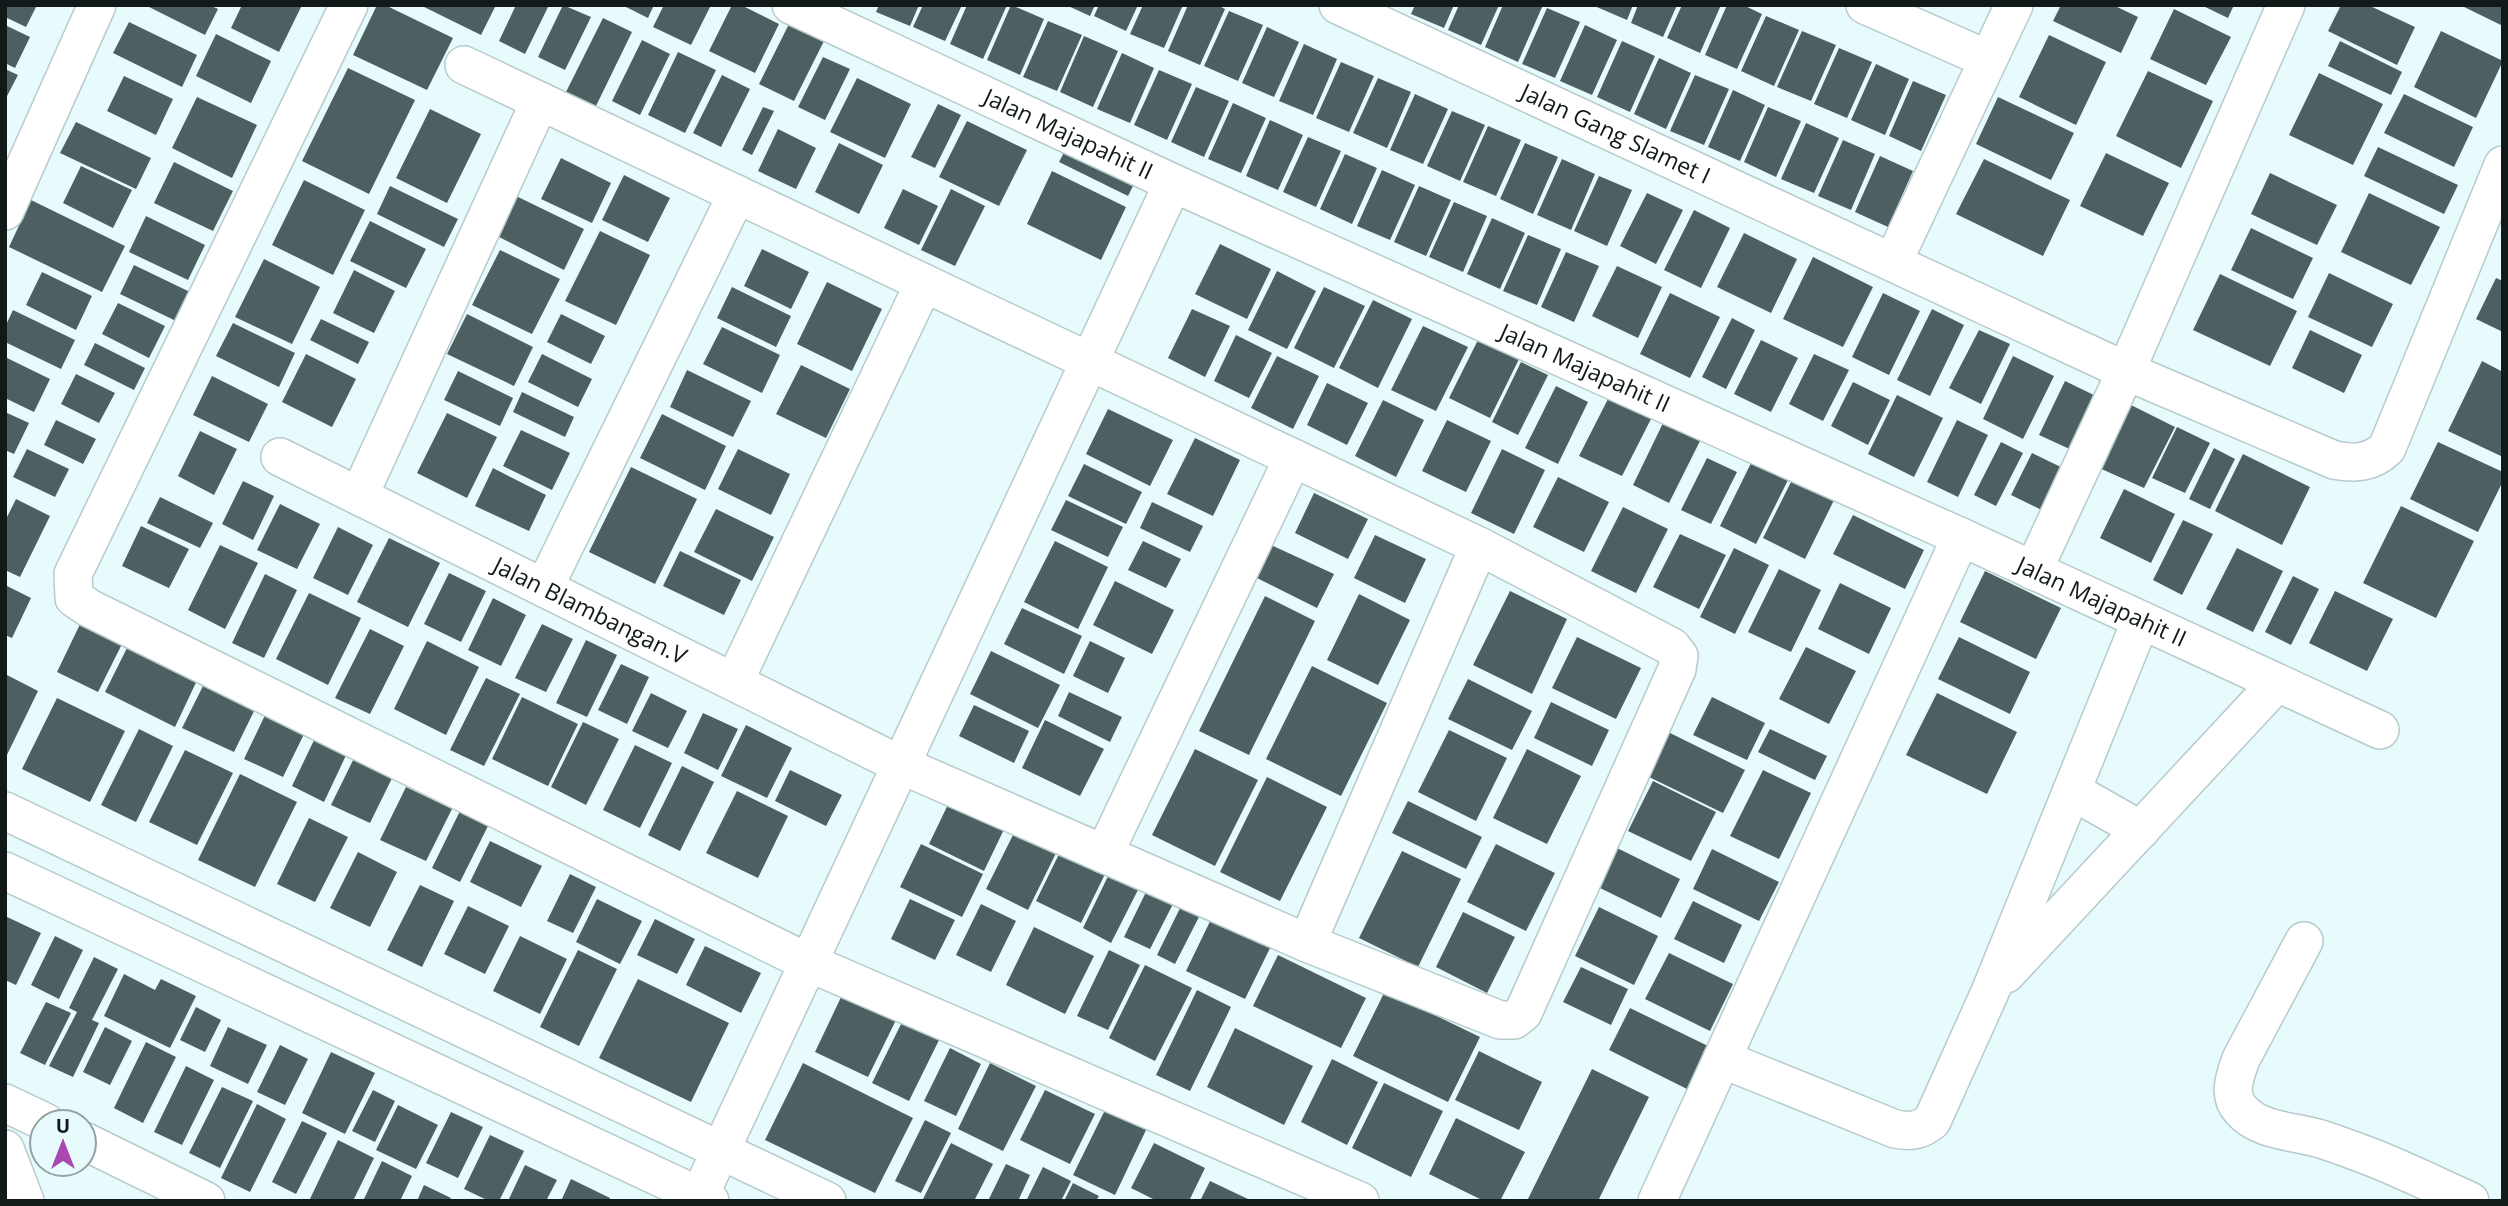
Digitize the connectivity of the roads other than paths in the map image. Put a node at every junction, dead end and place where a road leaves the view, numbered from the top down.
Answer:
1 (97, 5) edge
2 (349, 5) edge
3 (791, 5) edge
4 (1338, 5) edge
5 (1865, 5) edge
6 (2014, 5) edge
7 (2286, 5) edge
8 (1987, 59) junction
9 (464, 65) dead end
10 (540, 101) junction
11 (2503, 165) edge
12 (1173, 183) junction
13 (737, 194) junction
14 (5, 211) edge
15 (1893, 262) junction
16 (924, 283) junction
17 (1089, 362) junction
18 (2126, 371) junction
19 (280, 457) dead end
20 (1293, 458) junction
21 (359, 496) junction
22 (1961, 537) junction
23 (1479, 546) junction
24 (2034, 571) junction
25 (544, 588) junction
26 (2141, 620) junction
27 (734, 682) junction
28 (2277, 683) junction
29 (2380, 730) dead end
30 (900, 764) junction
31 (2072, 791) junction
32 (5, 811) edge
33 (2141, 830) junction
34 (1104, 854) junction
35 (5, 872) edge
36 (2304, 941) dead end
37 (1307, 943) junction
38 (807, 962) junction
39 (1990, 992) junction
40 (1722, 1059) junction
41 (5, 1102) edge
42 (28, 1114) edge
43 (98, 1148) edge
44 (5, 1149) edge
45 (721, 1151) junction
46 (702, 1199) edge
47 (25, 1201) edge
48 (206, 1201) edge
49 (827, 1201) edge
50 (1360, 1201) edge
51 (1657, 1201) edge
52 (2470, 1201) edge

1 - 14 street
2 - 38 street
3 - 12 street, Jalan Majapahit II
4 - 15 street, Jalan Gang Slamet I
5 - 8 street
6 - 8 street
7 - 18 street
8 - 15 street
9 - 10 street
10 - 13 street
10 - 21 street
11 - 18 street, Jalan Gang Slamet I
12 - 17 street
12 - 22 street, Jalan Majapahit II
13 - 16 street
13 - 25 street
15 - 18 street, Jalan Gang Slamet I
16 - 17 street
16 - 27 street
17 - 20 street
17 - 30 street
18 - 24 street
19 - 21 street, Jalan Blambangan.V
20 - 23 street
20 - 34 street
21 - 25 street, Jalan Blambangan.V
22 - 24 street, Jalan Majapahit II
22 - 40 street
23 - 37 street
23 - 37 street, Jalan Blambangan.V
24 - 26 street, Jalan Majapahit II
25 - 27 street, Jalan Blambangan.V
26 - 28 street, Jalan Majapahit II
26 - 31 street
27 - 30 street, Jalan Blambangan.V
28 - 29 street, Jalan Majapahit II
28 - 33 street
30 - 34 street, Jalan Blambangan.V
30 - 38 street
31 - 33 street
31 - 39 street
32 - 45 street
33 - 39 street
34 - 37 street, Jalan Blambangan.V
35 - 46 street
36 - 52 street
38 - 45 street
38 - 50 street
39 - 40 street
40 - 51 street
41 - 42 street
43 - 48 street
44 - 47 street
45 - 46 street
45 - 49 street

